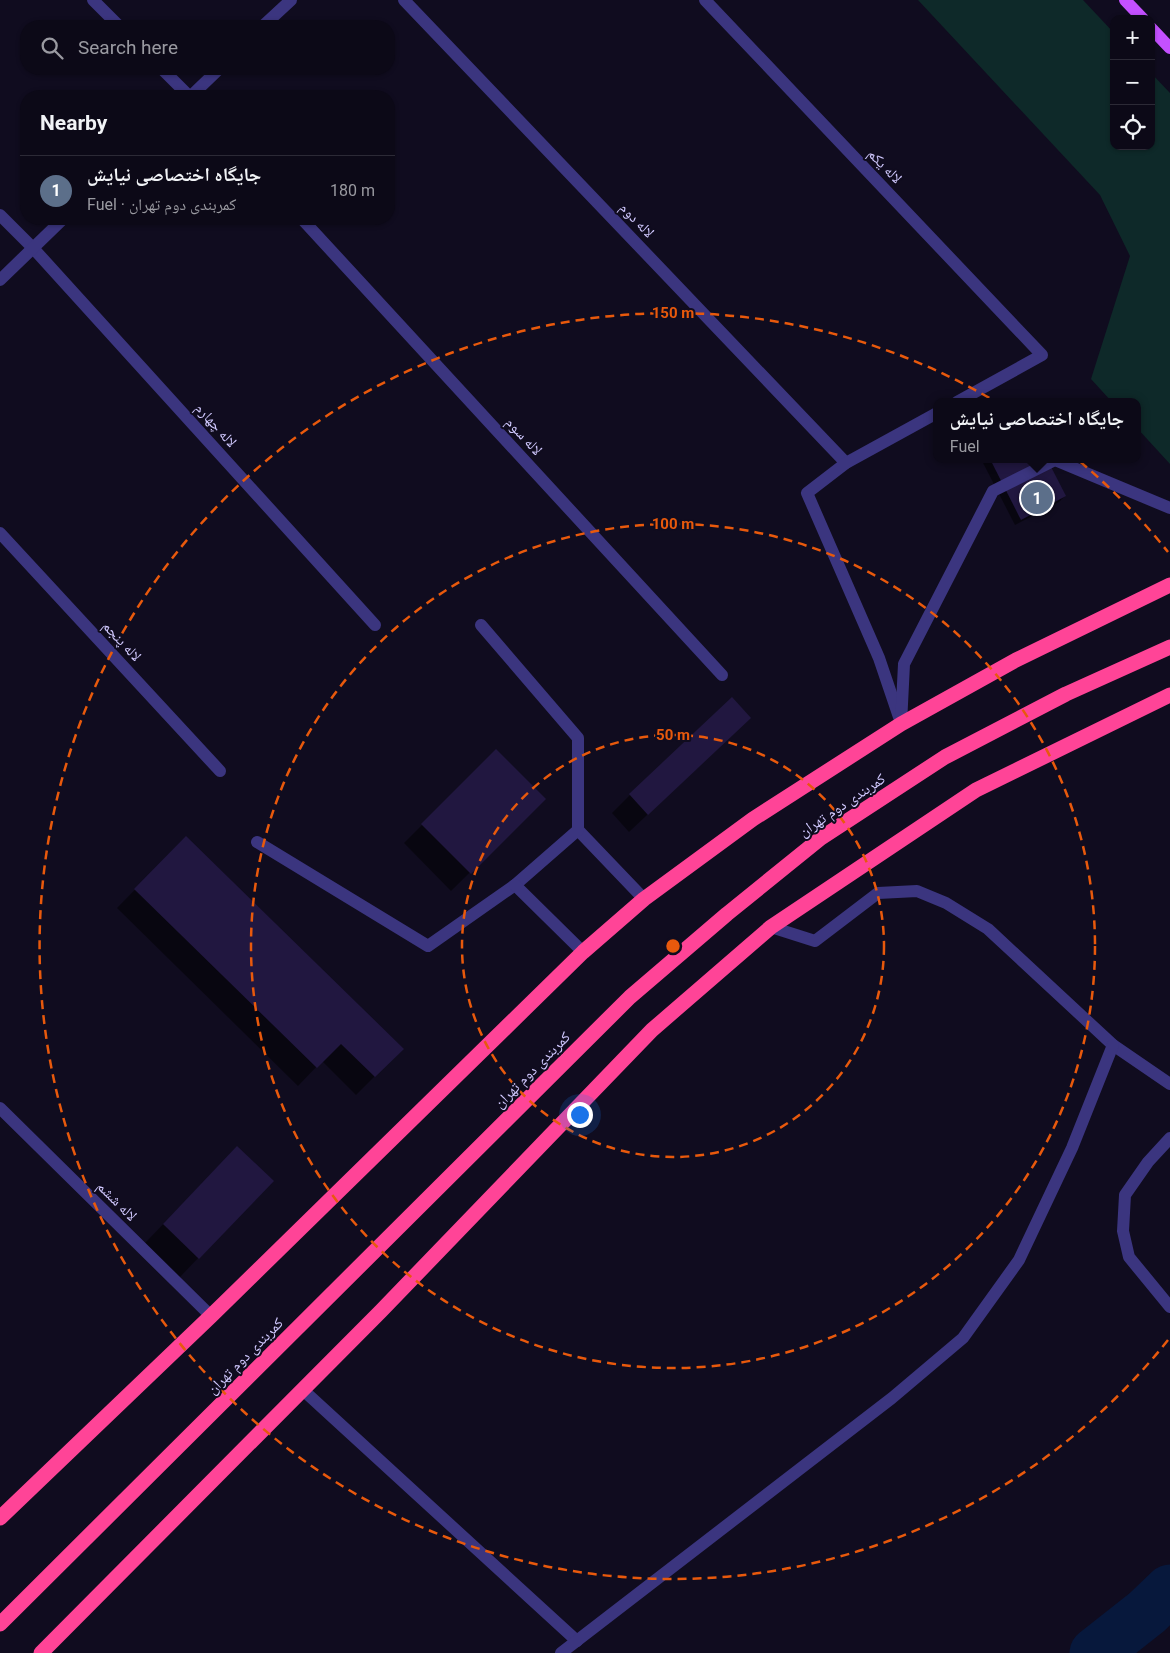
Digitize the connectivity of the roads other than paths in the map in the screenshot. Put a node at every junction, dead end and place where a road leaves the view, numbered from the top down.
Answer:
1 (93, 0) edge
2 (290, 0) edge
3 (404, 0) edge
4 (705, 0) edge
5 (1125, 0) edge
6 (1139, 15) edge
7 (113, 20) edge
8 (269, 20) edge
9 (1155, 32) edge
10 (1170, 48) edge
11 (168, 75) edge
12 (213, 75) edge
13 (184, 90) edge
14 (196, 90) edge
15 (0, 215) edge
16 (57, 225) edge
17 (308, 225) edge
18 (33, 248) junction
19 (0, 280) edge
20 (964, 398) edge
21 (933, 415) edge
22 (846, 463) junction
23 (1049, 463) edge
24 (1062, 463) edge
25 (1170, 508) edge
26 (0, 533) edge
27 (1170, 585) edge
28 (375, 625) dead end
29 (481, 625) dead end
30 (1170, 646) edge
31 (722, 675) dead end
32 (1170, 694) edge
33 (901, 724) junction
34 (220, 771) dead end
35 (578, 830) junction
36 (258, 842) dead end
37 (516, 885) junction
38 (644, 899) junction
39 (771, 928) junction
40 (583, 952) junction
41 (1113, 1045) junction
42 (1170, 1084) edge
43 (0, 1108) edge
44 (1170, 1138) edge
45 (1170, 1308) edge
46 (212, 1316) junction
47 (303, 1390) junction
48 (0, 1518) edge
49 (0, 1624) edge
50 (577, 1641) junction
51 (41, 1653) edge
52 (561, 1653) edge

1 - 7 street
2 - 8 street
3 - 22 street, لاله دوم
4 - 20 street, لاله یکم
5 - 6 main road
9 - 10 main road
11 - 13 street
12 - 14 street
15 - 18 street, لاله چهارم
16 - 18 street
17 - 31 street, لاله سوم
18 - 19 street
18 - 28 street, لاله چهارم
21 - 22 street
22 - 33 street
23 - 33 street
24 - 25 street
26 - 34 street, لاله پنجم
27 - 33 highway
29 - 35 street
30 - 49 highway, کمربندی دوم تهران
32 - 39 highway
33 - 38 highway
35 - 37 street
35 - 38 street
36 - 37 street
37 - 40 street
38 - 40 highway
39 - 41 street
39 - 47 highway
40 - 46 highway
41 - 42 street
41 - 50 street
43 - 46 street, لاله ششم
44 - 45 street
46 - 48 highway
47 - 50 street
47 - 51 highway
50 - 52 street

